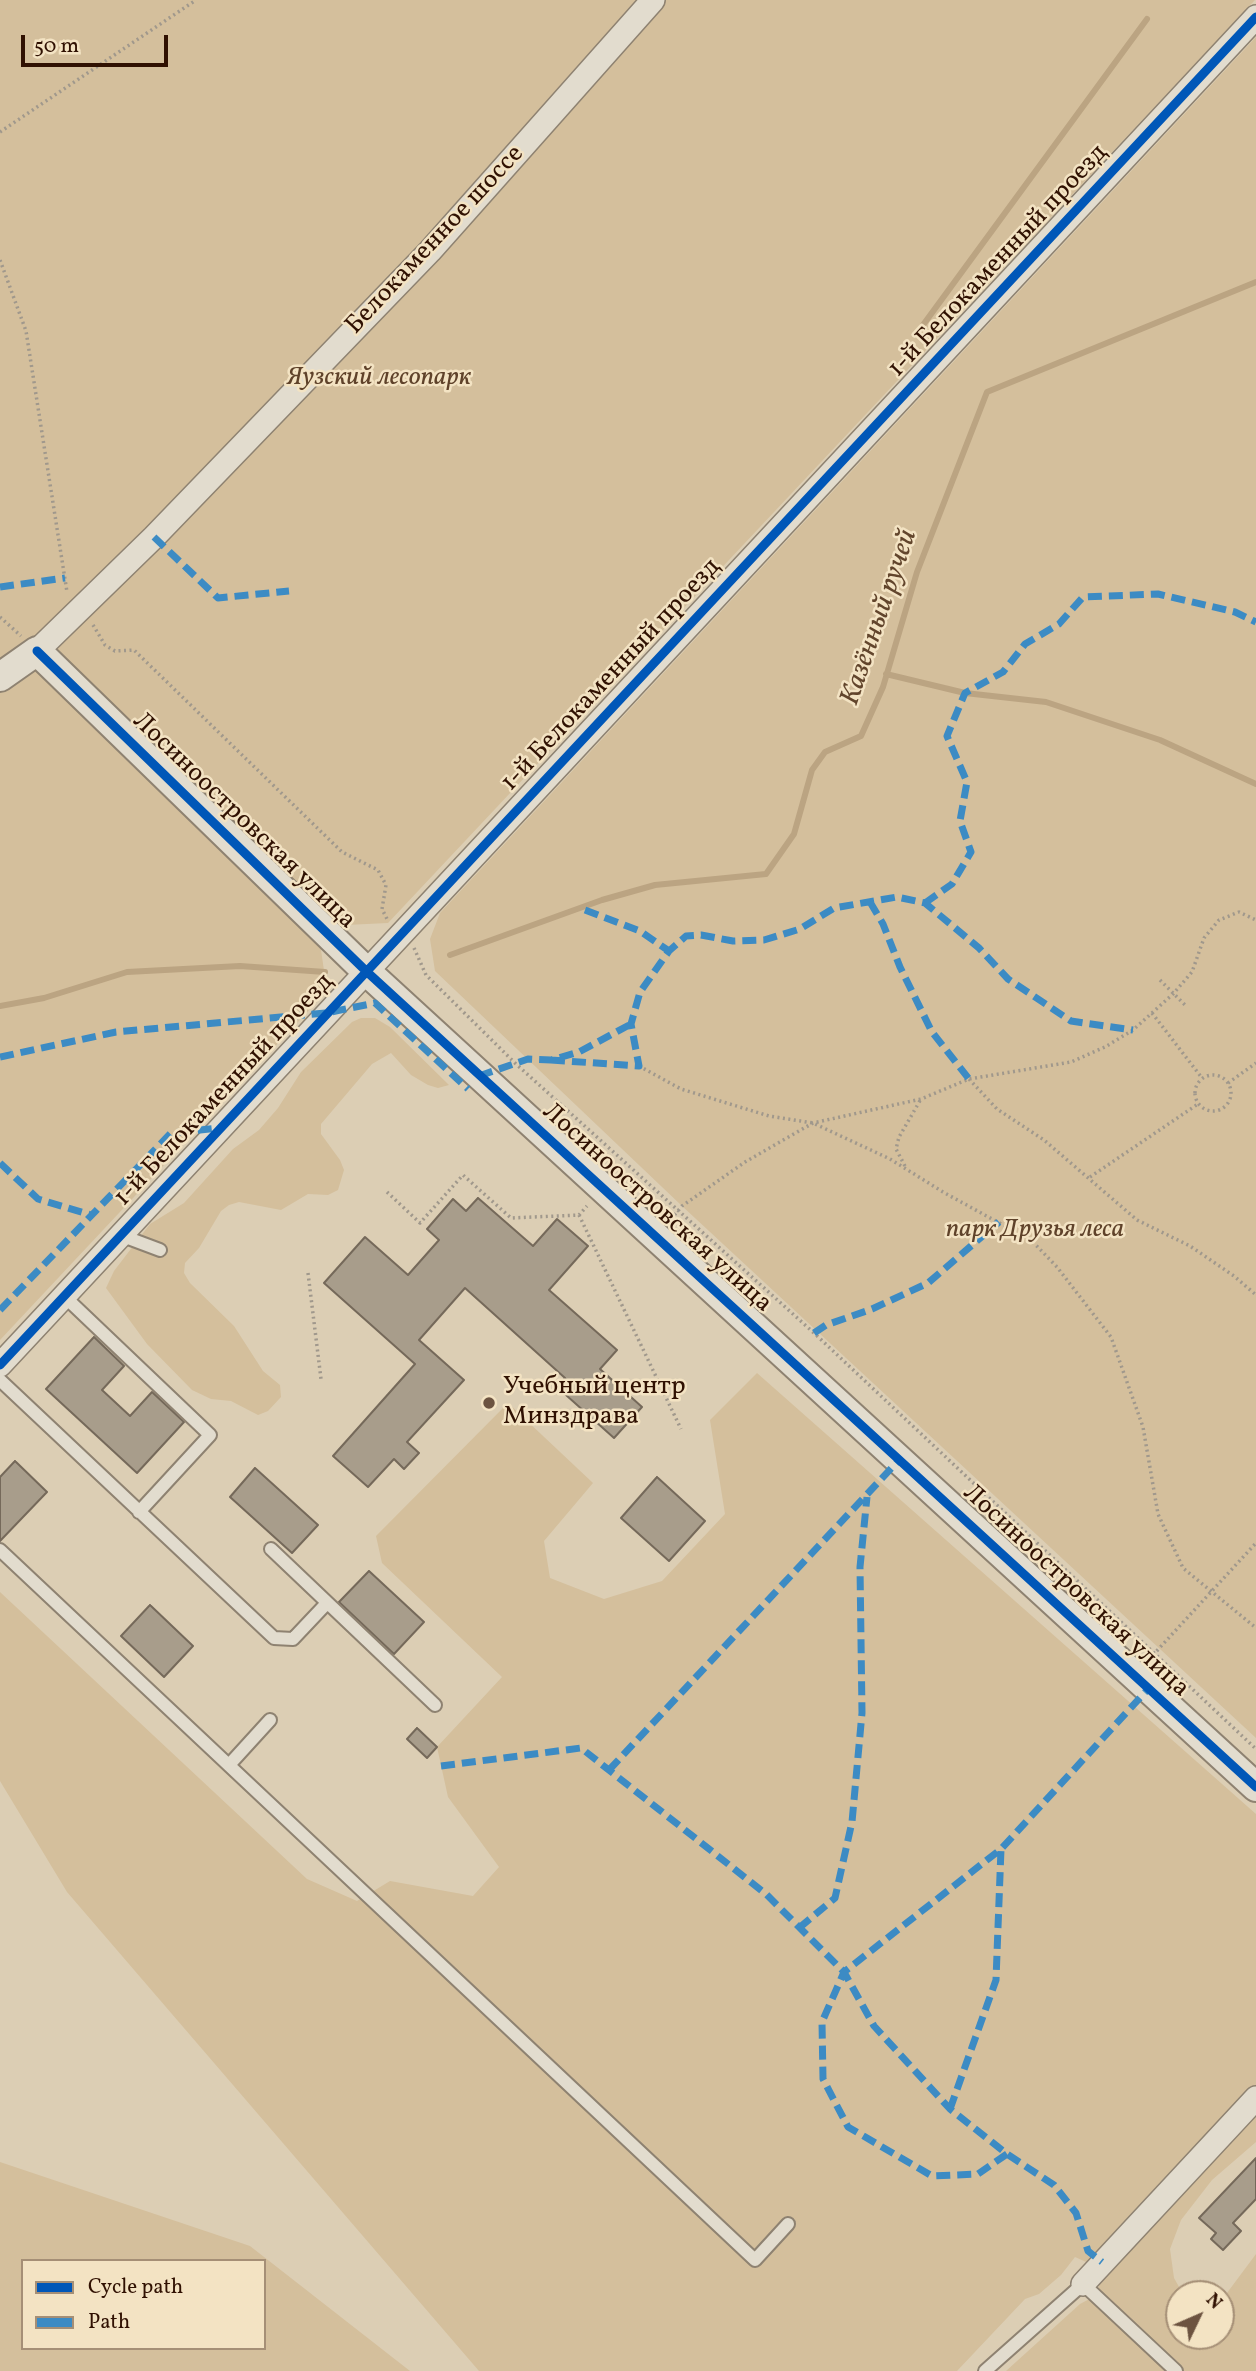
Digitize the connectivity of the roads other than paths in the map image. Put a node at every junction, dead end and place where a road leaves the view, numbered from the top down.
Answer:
1 (653, 0) edge
2 (1256, 18) edge
3 (37, 652) junction
4 (0, 677) edge
5 (366, 971) junction
6 (120, 1235) junction
7 (160, 1250) dead end
8 (64, 1296) junction
9 (0, 1365) edge
10 (0, 1380) edge
11 (139, 1512) junction
12 (271, 1549) dead end
13 (0, 1550) edge
14 (327, 1603) junction
15 (435, 1705) dead end
16 (270, 1720) dead end
17 (229, 1765) junction
18 (1256, 1787) edge
19 (1256, 2098) edge
20 (788, 2224) dead end
21 (1083, 2284) junction
22 (985, 2371) edge
23 (1176, 2371) edge

1 - 3 street, Белокаменное шоссе
2 - 5 street, 1-й Белокаменный проезд
3 - 4 street, Белокаменное шоссе
3 - 5 street, Лосиноостровская улица
5 - 6 street, 1-й Белокаменный проезд
5 - 18 street, Лосиноостровская улица
6 - 7 lane
6 - 8 street, 1-й Белокаменный проезд
8 - 9 street, 1-й Белокаменный проезд
8 - 11 lane
10 - 11 lane
11 - 14 lane
12 - 14 lane
13 - 17 lane
14 - 15 lane
16 - 17 lane
17 - 20 lane
19 - 21 street
21 - 22 lane
21 - 23 lane

